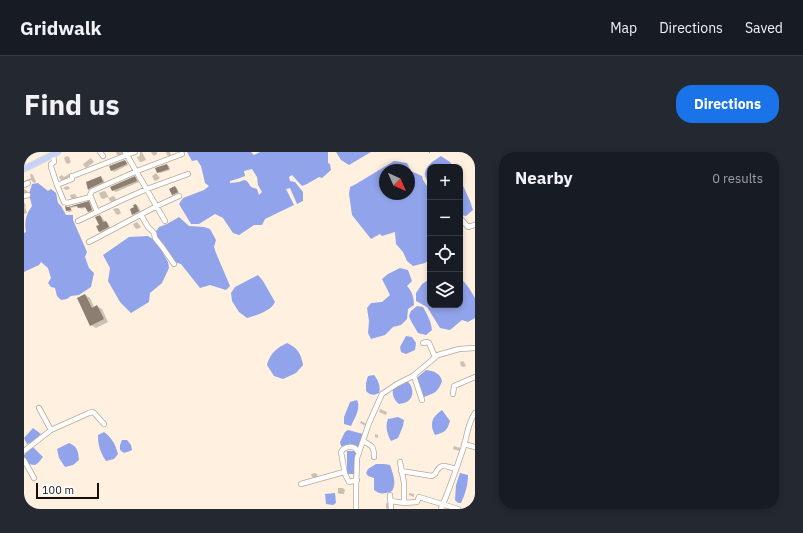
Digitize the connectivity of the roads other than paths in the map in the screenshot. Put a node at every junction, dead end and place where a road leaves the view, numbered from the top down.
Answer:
1 (135, 152) edge
2 (55, 153) edge
3 (126, 153) edge
4 (182, 154) dead end
5 (24, 169) edge
6 (137, 171) junction
7 (188, 174) dead end
8 (57, 185) junction
9 (147, 189) junction
10 (179, 196) dead end
11 (91, 197) junction
12 (157, 206) junction
13 (97, 212) junction
14 (141, 215) junction
15 (78, 221) dead end
16 (165, 221) dead end
17 (463, 221) edge
18 (475, 225) edge
19 (89, 242) dead end
20 (174, 264) dead end
21 (423, 343) dead end
22 (475, 348) edge
23 (435, 357) junction
24 (414, 376) junction
25 (475, 377) edge
26 (453, 394) dead end
27 (422, 400) dead end
28 (39, 408) dead end
29 (475, 413) edge
30 (104, 424) dead end
31 (51, 430) junction
32 (363, 441) junction
33 (464, 444) junction
34 (475, 447) edge
35 (24, 451) edge
36 (359, 453) junction
37 (374, 457) dead end
38 (24, 460) edge
39 (400, 462) dead end
40 (456, 469) junction
41 (401, 471) junction
42 (344, 472) junction
43 (34, 478) dead end
44 (357, 480) junction
45 (301, 484) dead end
46 (390, 495) dead end
47 (391, 501) junction
48 (404, 503) junction
49 (442, 507) edge
50 (356, 509) edge
51 (391, 509) edge
52 (458, 509) edge

1 - 3 street
2 - 5 main road
2 - 8 street
3 - 6 street
3 - 8 street
4 - 6 street
6 - 9 street
6 - 11 street
7 - 9 street
8 - 11 street
9 - 12 street
9 - 13 street
10 - 12 street
11 - 13 street
12 - 14 street
12 - 16 street
13 - 15 street
14 - 19 street
14 - 20 street
17 - 18 street
21 - 23 street
22 - 23 street
23 - 24 street
24 - 27 street
24 - 32 street
25 - 26 street
28 - 31 street
29 - 33 street
30 - 31 street
31 - 35 street
32 - 36 street
32 - 37 street
33 - 34 street
33 - 40 street
36 - 42 street
36 - 44 street
38 - 43 street
39 - 41 street
40 - 41 street
40 - 49 street
41 - 48 street
42 - 44 street
42 - 45 street
44 - 50 street
46 - 47 street
47 - 48 street
47 - 51 street
48 - 49 street
49 - 52 street

